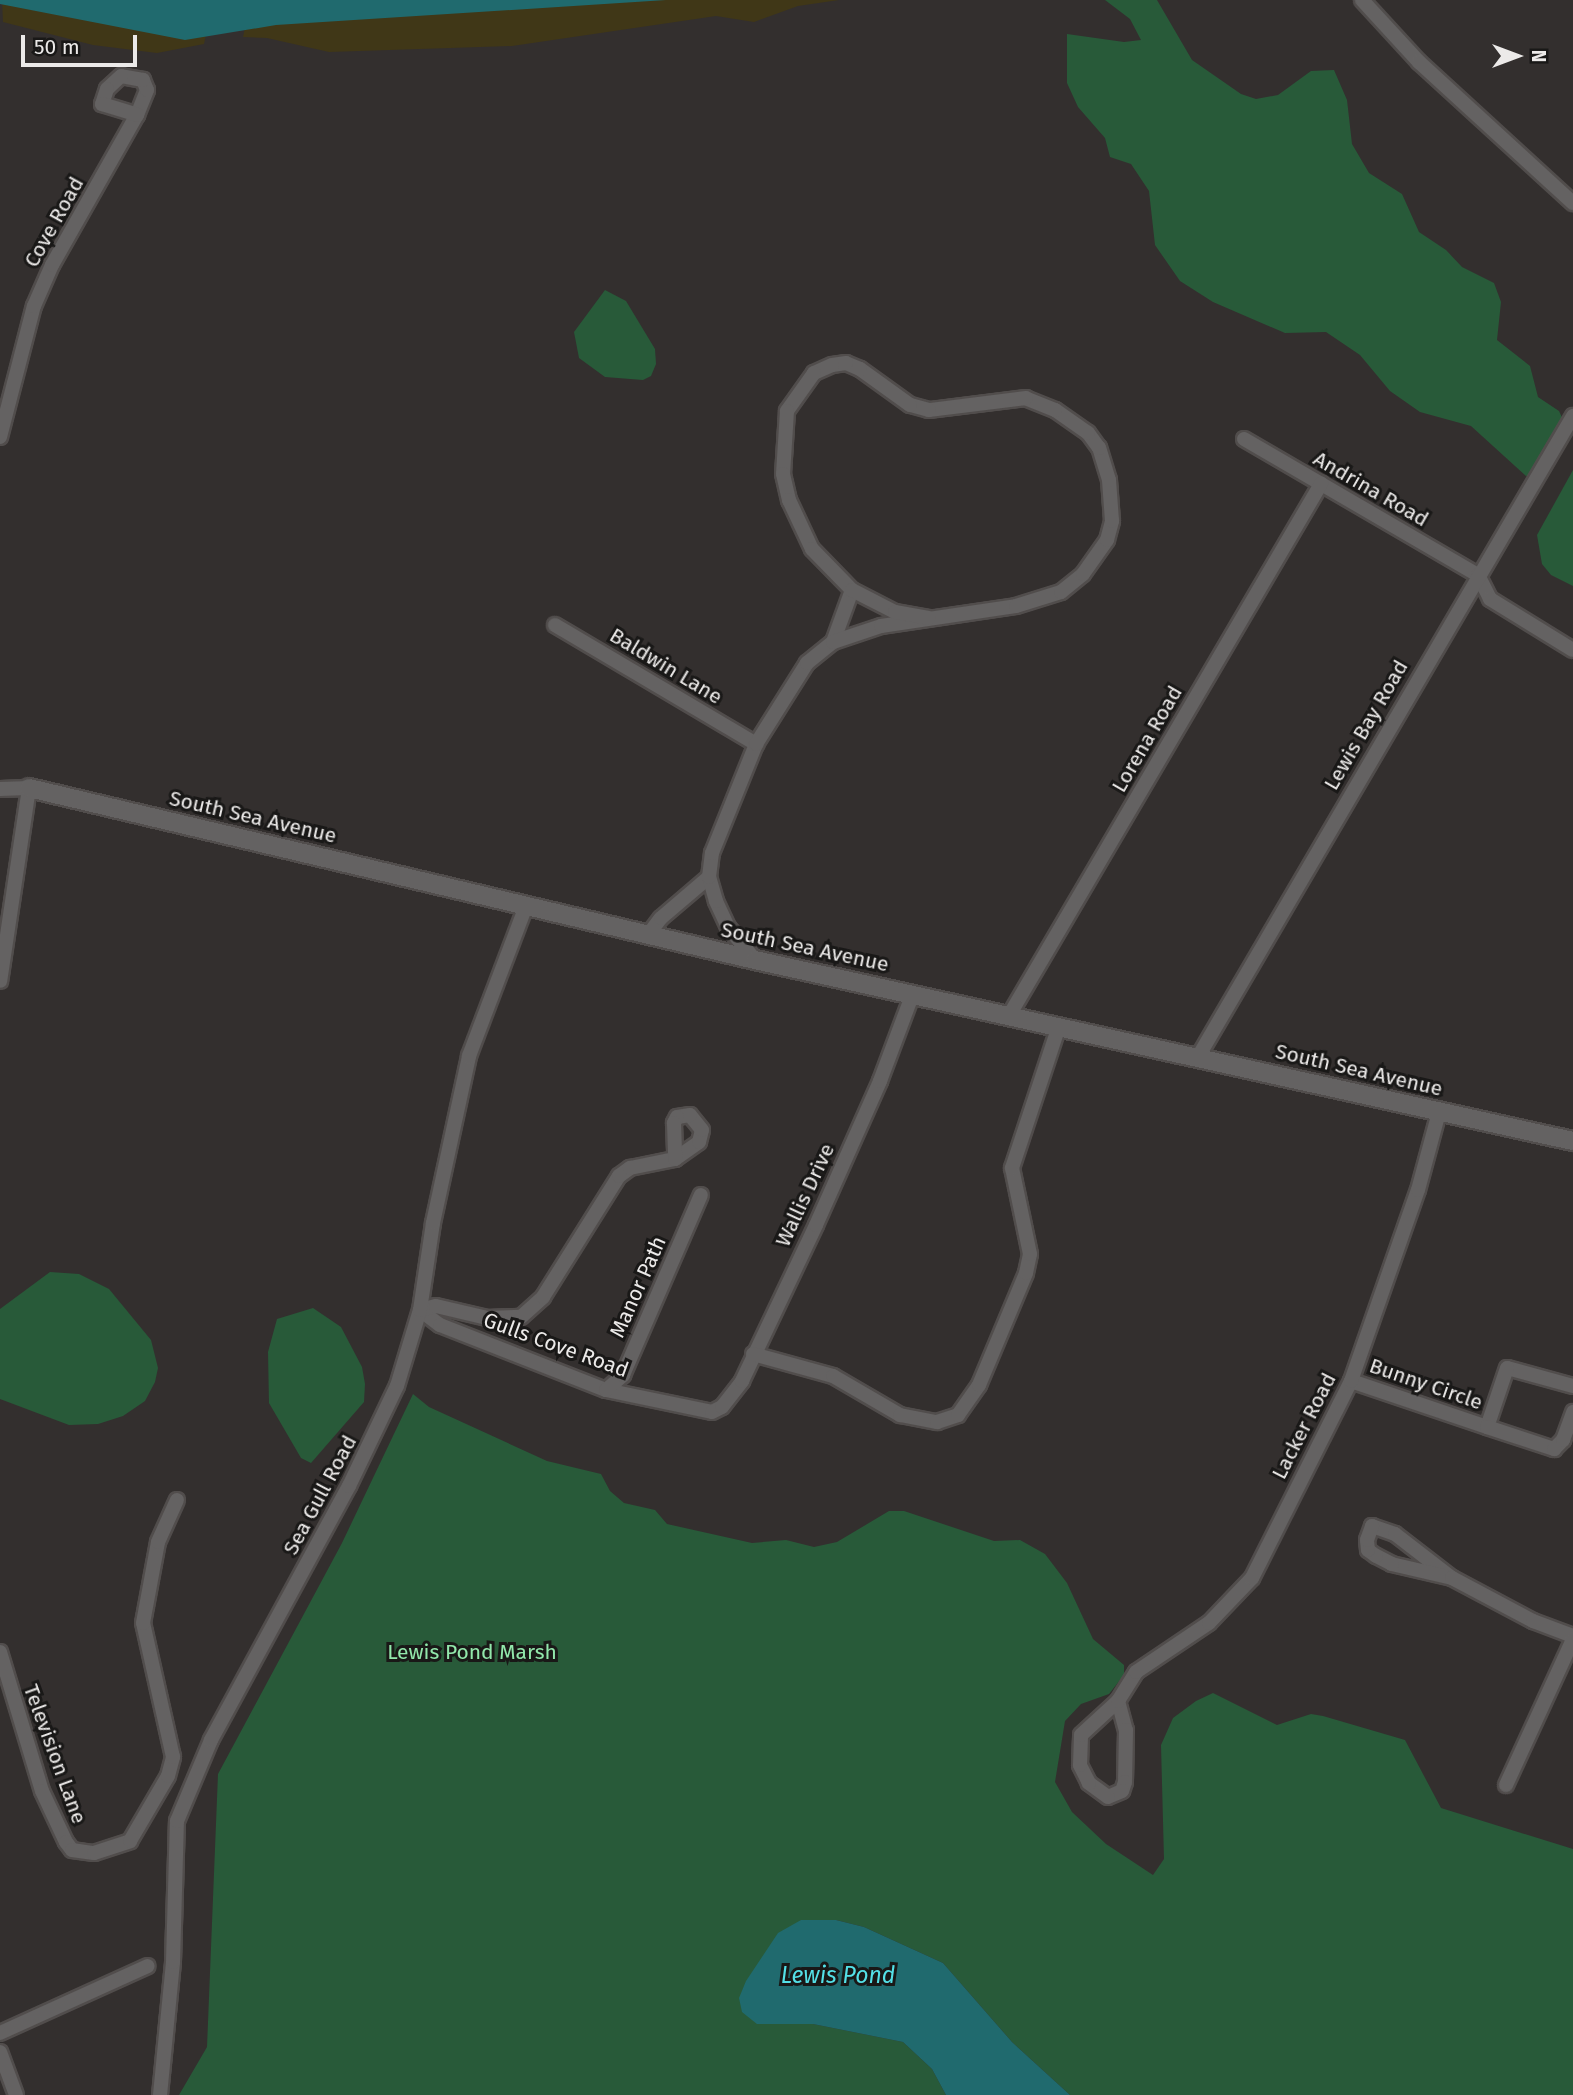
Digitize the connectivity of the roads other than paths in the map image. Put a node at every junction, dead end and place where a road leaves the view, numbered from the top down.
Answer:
1 (1362, 0) edge
2 (137, 115) dead end
3 (1573, 203) edge
4 (1573, 416) edge
5 (0, 437) edge
6 (1244, 439) dead end
7 (1321, 484) junction
8 (1478, 575) junction
9 (852, 590) junction
10 (928, 618) junction
11 (555, 625) dead end
12 (833, 642) junction
13 (1573, 650) edge
14 (756, 744) junction
15 (29, 788) junction
16 (0, 789) edge
17 (709, 877) junction
18 (526, 906) junction
19 (649, 935) junction
20 (755, 960) junction
21 (0, 981) edge
22 (913, 993) junction
23 (1010, 1014) junction
24 (1059, 1026) junction
25 (1198, 1057) junction
26 (1439, 1112) junction
27 (1573, 1141) edge
28 (675, 1159) dead end
29 (701, 1195) dead end
30 (420, 1310) junction
31 (753, 1354) junction
32 (1351, 1381) junction
33 (1573, 1386) edge
34 (606, 1390) junction
35 (722, 1407) joint
36 (1573, 1412) edge
37 (1487, 1427) junction
38 (177, 1500) dead end
39 (1452, 1578) junction
40 (1573, 1637) edge
41 (0, 1652) edge
42 (4, 1695) edge
43 (1118, 1701) junction
44 (1506, 1785) dead end
45 (148, 1966) dead end
46 (0, 2033) edge
47 (0, 2052) edge
48 (16, 2095) edge
49 (160, 2095) edge

1 - 3 street
2 - 5 street, Cove Road
4 - 8 street, Lewis Bay Road
6 - 7 street, Andrina Road
7 - 8 street, Andrina Road
7 - 23 street, Lorena Road
8 - 13 street
8 - 25 street, Lewis Bay Road
9 - 10 street
9 - 10 street
9 - 12 street
10 - 12 street
11 - 14 street, Baldwin Lane
12 - 14 street
14 - 17 street
15 - 16 street
15 - 18 street, South Sea Avenue
15 - 21 street
17 - 19 street
17 - 20 street
18 - 19 street, South Sea Avenue
18 - 30 street, Sea Gull Road
19 - 20 street, South Sea Avenue
20 - 22 street, South Sea Avenue
22 - 23 street, South Sea Avenue
22 - 31 street, Wallis Drive
23 - 24 street, South Sea Avenue
24 - 25 street, South Sea Avenue
24 - 31 street
25 - 26 street, South Sea Avenue
26 - 27 street, South Sea Avenue
26 - 32 street, Lacker Road
28 - 30 street
29 - 34 street, Manor Path
30 - 34 street, Gulls Cove Road
30 - 49 street, Sea Gull Road
31 - 35 street, Wallis Drive
32 - 37 street, Bunny Circle
32 - 43 street, Lacker Road
33 - 37 street, Bunny Circle
34 - 35 street, Gulls Cove Road
36 - 37 street, Bunny Circle
38 - 42 street, Television Lane
39 - 39 street
39 - 40 street
40 - 44 street
41 - 42 street, Television Lane
43 - 43 street, Lacker Road
45 - 46 street
47 - 48 street

